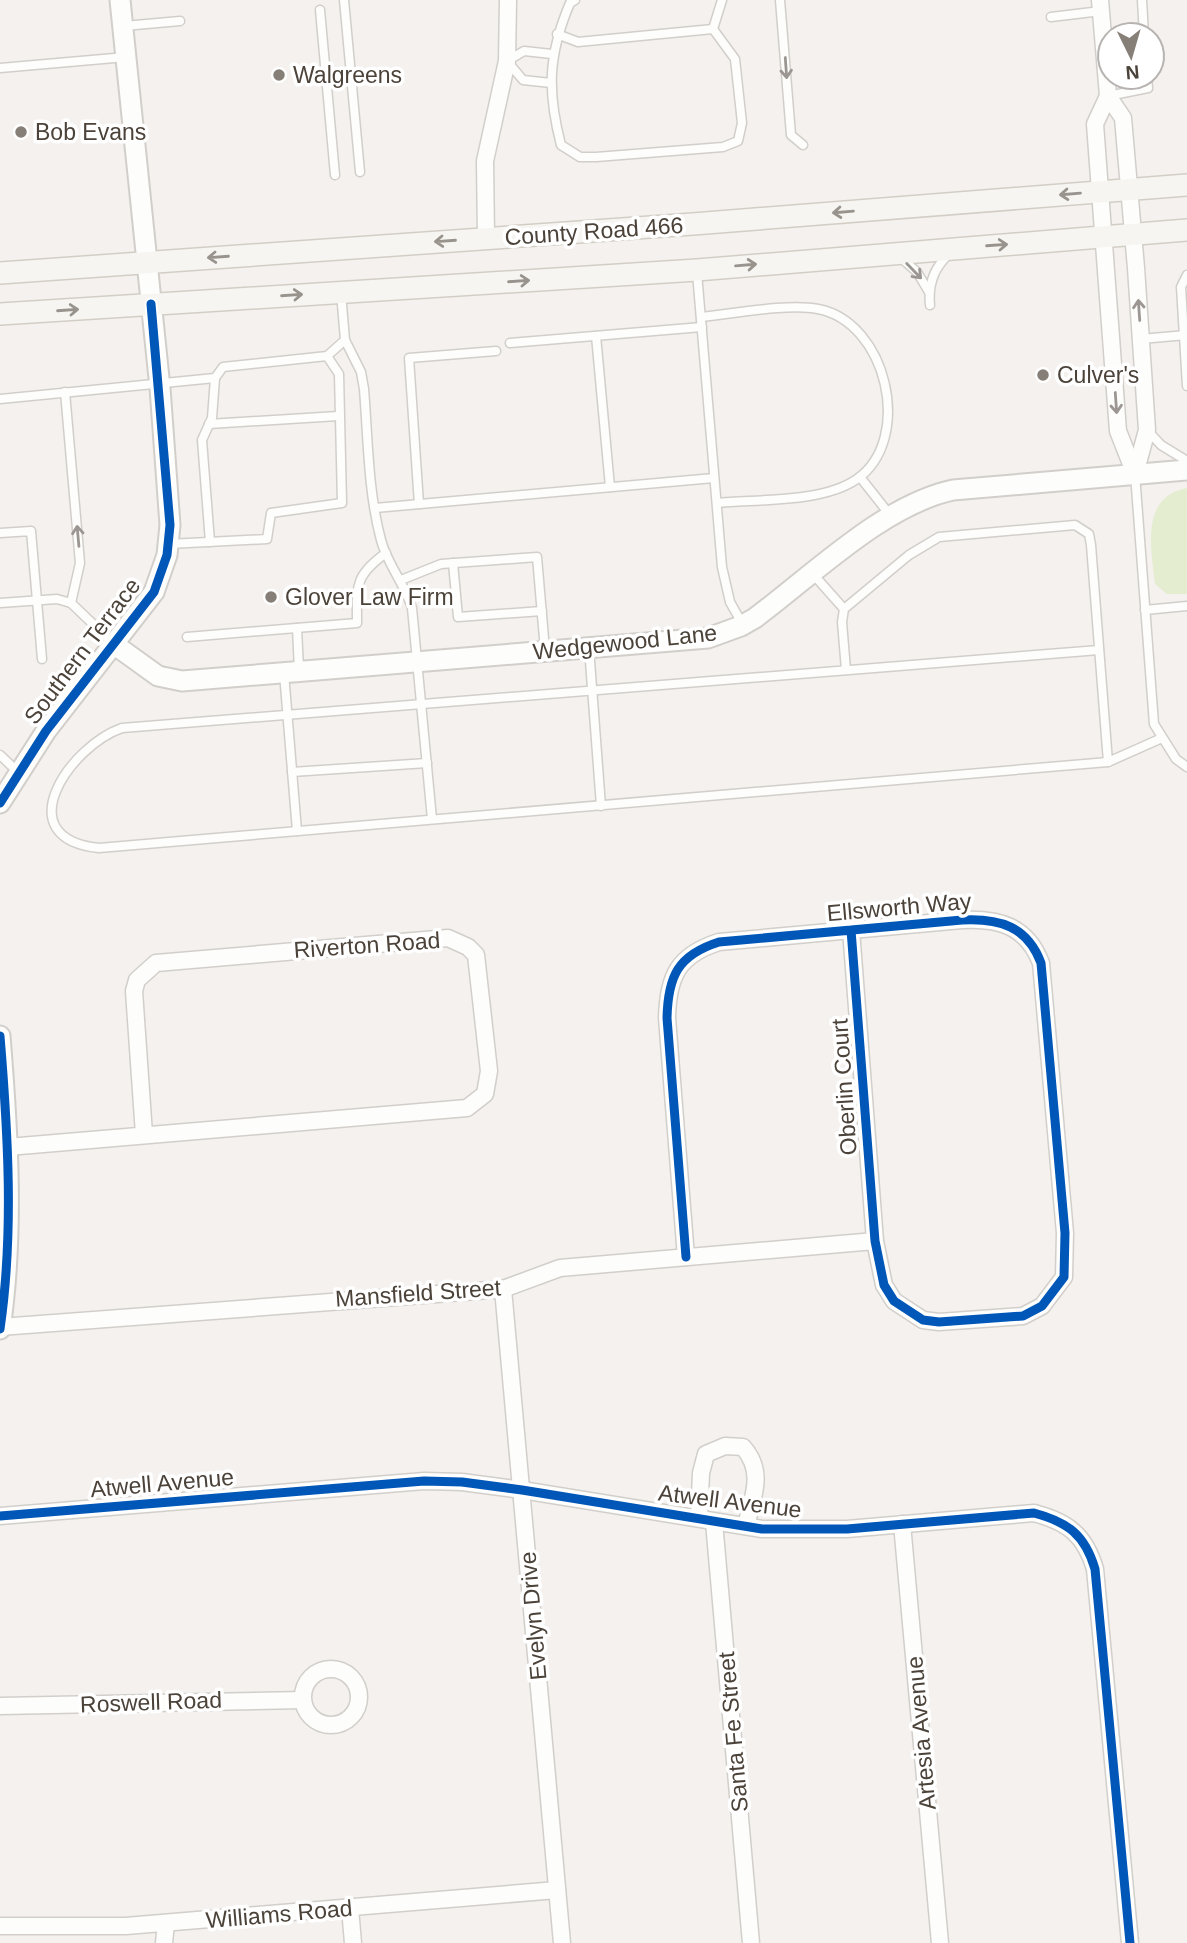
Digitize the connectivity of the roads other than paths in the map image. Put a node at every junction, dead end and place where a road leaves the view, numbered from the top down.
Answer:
1 (120, 0) edge
2 (344, 0) edge
3 (508, 0) edge
4 (575, 0) edge
5 (780, 0) edge
6 (1142, 0) edge
7 (719, 1) edge
8 (1101, 5) edge
9 (320, 10) dead end
10 (1051, 17) dead end
11 (180, 21) dead end
12 (1143, 21) edge
13 (123, 26) junction
14 (713, 29) junction
15 (557, 34) junction
16 (552, 54) junction
17 (125, 57) junction
18 (507, 61) junction
19 (0, 68) edge
20 (551, 83) junction
21 (1133, 91) edge
22 (1108, 96) junction
23 (803, 145) dead end
24 (360, 172) dead end
25 (335, 174) dead end
26 (1187, 185) edge
27 (1130, 190) junction
28 (1101, 192) junction
29 (1187, 230) edge
30 (1133, 235) junction
31 (1105, 237) junction
32 (486, 238) junction
33 (956, 248) junction
34 (895, 253) junction
35 (146, 262) junction
36 (697, 270) junction
37 (0, 273) edge
38 (1187, 275) edge
39 (341, 292) junction
40 (929, 292) junction
41 (150, 304) junction
42 (930, 305) dead end
43 (0, 314) edge
44 (701, 317) junction
45 (702, 327) junction
46 (1185, 335) edge
47 (596, 336) junction
48 (1140, 339) junction
49 (345, 340) junction
50 (510, 343) dead end
51 (496, 351) dead end
52 (327, 356) junction
53 (215, 378) junction
54 (160, 384) junction
55 (1187, 386) edge
56 (65, 393) junction
57 (0, 399) edge
58 (338, 416) junction
59 (209, 424) junction
60 (1147, 430) junction
61 (1187, 461) edge
62 (1187, 470) edge
63 (1135, 474) junction
64 (860, 477) junction
65 (715, 478) junction
66 (610, 487) junction
67 (717, 503) junction
68 (419, 504) junction
69 (374, 508) junction
70 (890, 515) junction
71 (0, 533) edge
72 (210, 542) junction
73 (168, 544) junction
74 (386, 553) junction
75 (453, 563) junction
76 (813, 575) junction
77 (401, 580) junction
78 (38, 601) junction
79 (0, 603) edge
80 (71, 603) junction
81 (1187, 606) edge
82 (844, 609) junction
83 (1144, 610) junction
84 (542, 611) junction
85 (743, 625) junction
86 (297, 628) junction
87 (187, 637) dead end
88 (115, 645) junction
89 (589, 647) junction
90 (545, 650) junction
91 (1099, 650) junction
92 (42, 659) dead end
93 (418, 661) junction
94 (846, 670) junction
95 (292, 672) junction
96 (593, 691) junction
97 (422, 704) junction
98 (288, 715) junction
99 (1162, 738) junction
100 (0, 755) edge
101 (1108, 762) junction
102 (427, 763) junction
103 (1187, 767) edge
104 (292, 772) junction
105 (18, 773) junction
106 (0, 803) edge
107 (601, 806) junction
108 (432, 819) junction
109 (297, 831) junction
110 (851, 930) junction
111 (0, 1036) edge
112 (144, 1135) junction
113 (8, 1147) junction
114 (875, 1241) junction
115 (686, 1257) junction
116 (503, 1289) junction
117 (0, 1328) edge
118 (522, 1490) junction
119 (0, 1516) edge
120 (707, 1520) junction
121 (902, 1524) junction
122 (746, 1526) junction
123 (303, 1700) dead end
124 (0, 1706) edge
125 (557, 1891) junction
126 (350, 1908) junction
127 (166, 1923) junction
128 (0, 1926) edge
129 (164, 1943) edge
130 (353, 1943) edge
131 (562, 1943) edge
132 (751, 1943) edge
133 (940, 1943) edge
134 (1129, 1943) edge

1 - 13 street, Southern Terrace
2 - 24 lane
3 - 18 street
4 - 15 lane
5 -> 23 lane
6 - 12 lane
7 - 14 lane
8 - 10 lane
8 - 22 street
9 - 25 lane
11 - 13 lane
13 - 17 street, Southern Terrace
14 - 15 lane
14 - 20 lane
15 - 16 lane
16 - 18 lane
16 - 20 lane
17 - 19 lane
17 - 35 street, Southern Terrace
18 - 20 lane
18 - 32 street
21 - 22 lane
22 - 27 street
22 - 28 street
26 - 27 main road, County Road 466
27 - 28 main road, County Road 466
27 - 30 street
28 - 31 street
28 -> 32 main road, County Road 466
29 - 30 main road, County Road 466
30 - 31 main road, County Road 466
48 -> 30 street
33 -> 31 main road, County Road 466
31 -> 63 street
32 -> 35 main road, County Road 466
33 - 34 main road, County Road 466
33 - 40 lane
36 -> 34 main road, County Road 466
34 -> 40 lane
35 - 37 main road, County Road 466
35 - 41 street, Southern Terrace
39 -> 36 main road, County Road 466
36 - 44 lane
38 - 46 lane
41 -> 39 main road, County Road 466
39 - 49 lane
40 - 42 lane
43 -> 41 main road, County Road 466
41 - 54 street, Southern Terrace
44 - 45 lane
44 - 64 lane
45 - 47 lane
45 - 65 lane
46 - 48 lane
46 - 55 lane
47 - 50 lane
47 - 66 lane
48 - 60 street
49 - 52 lane
49 - 69 lane
51 - 68 lane
52 - 53 lane
52 - 58 lane
53 - 54 lane
53 - 59 lane
54 - 56 lane
54 - 73 street, Southern Terrace
56 - 57 lane
80 -> 56 lane
58 - 59 lane
58 - 72 lane
59 - 72 lane
60 - 61 lane
60 - 63 street
62 - 63 street, Wedgewood Lane
63 - 70 street, Wedgewood Lane
63 - 83 lane
64 - 67 lane
64 - 70 lane
65 - 66 lane
65 - 67 lane
66 - 68 lane
67 - 85 lane
68 - 69 lane
69 - 74 lane
70 - 76 street, Wedgewood Lane
71 - 78 lane
72 - 73 lane
73 - 88 street, Southern Terrace
74 - 77 lane
74 - 86 lane
75 - 77 lane
75 - 84 lane
75 - 84 lane
76 - 82 lane
76 - 85 street, Wedgewood Lane
77 - 93 lane
78 - 79 lane
78 - 80 lane
78 - 92 lane
80 - 88 lane
81 - 83 lane
82 - 91 lane
82 - 94 lane
83 - 99 lane
84 - 90 lane
85 - 89 street, Wedgewood Lane
86 - 87 lane
86 - 95 lane
88 - 95 street, Wedgewood Lane
88 - 105 street, Southern Terrace
89 - 90 street, Wedgewood Lane
89 - 96 lane
90 - 93 street, Wedgewood Lane
91 - 94 lane
91 - 101 lane
93 - 95 street, Wedgewood Lane
93 - 97 lane
94 - 96 lane
95 - 98 lane
96 - 97 lane
96 - 107 lane
97 - 98 lane
97 - 102 lane
98 - 104 lane
98 - 109 lane
99 - 101 lane
99 - 103 lane
100 - 105 lane
101 - 107 lane
102 - 104 lane
102 - 108 lane
104 - 109 lane
105 - 106 street, Southern Terrace
107 - 108 lane
108 - 109 lane
110 - 114 street, Oberlin Court
110 - 114 street, Ellsworth Way
110 - 115 street, Ellsworth Way
111 - 113 street
112 - 112 street, Riverton Road
112 - 113 street, Riverton Road
113 - 117 street
114 - 115 street, Mansfield Street
115 - 116 street, Mansfield Street
116 - 117 street, Mansfield Street
116 - 118 street, Evelyn Drive
118 - 119 street, Atwell Avenue
118 - 120 street, Atwell Avenue
118 - 125 street, Evelyn Drive
120 - 122 street, Atwell Avenue
120 - 122 street, Atwell Avenue
120 - 132 street, Santa Fe Street
121 - 122 street, Atwell Avenue
121 - 133 street, Artesia Avenue
121 - 134 street, Atwell Avenue
123 - 124 street, Roswell Road
125 - 126 street, Williams Road
125 - 131 street, Evelyn Drive
126 - 127 street, Williams Road
126 - 130 street
127 - 128 street, Williams Road
127 - 129 street

